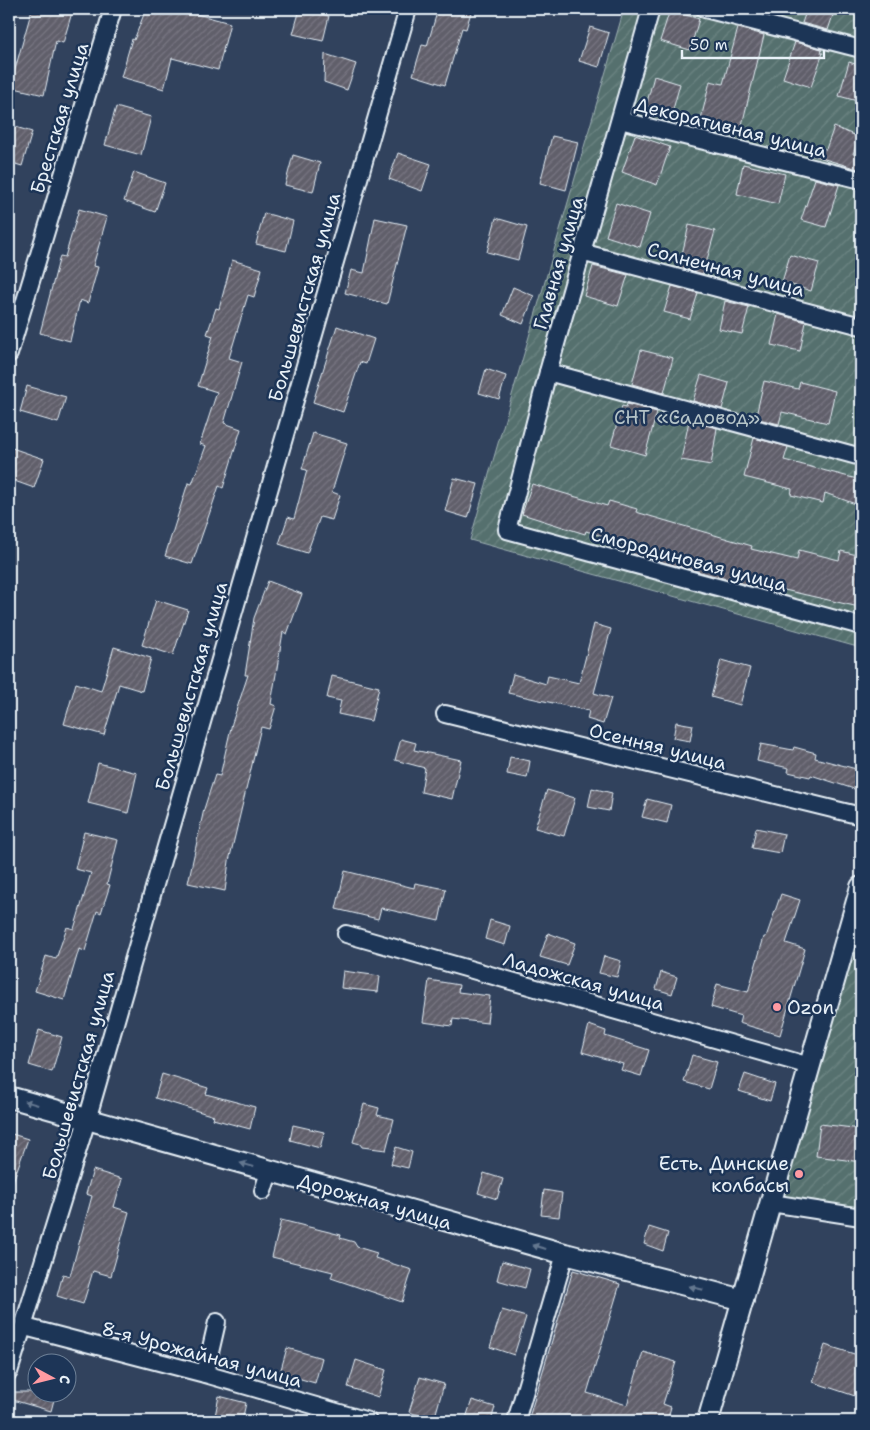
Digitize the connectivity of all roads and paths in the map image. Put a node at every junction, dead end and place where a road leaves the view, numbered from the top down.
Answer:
1 (113, 9) edge
2 (408, 9) edge
3 (651, 9) edge
4 (705, 9) edge
5 (861, 49) edge
6 (620, 120) junction
7 (861, 180) edge
8 (581, 252) junction
9 (861, 326) edge
10 (9, 354) edge
11 (548, 372) junction
12 (861, 457) edge
13 (507, 530) joint
14 (861, 626) edge
15 (445, 714) dead end
16 (861, 816) edge
17 (861, 887) edge
18 (346, 934) dead end
19 (810, 1066) junction
20 (9, 1097) edge
21 (86, 1120) junction
22 (269, 1172) junction
23 (263, 1191) dead end
24 (771, 1203) junction
25 (861, 1216) edge
26 (565, 1254) junction
27 (743, 1300) junction
28 (217, 1322) dead end
29 (25, 1327) junction
30 (9, 1372) edge
31 (205, 1374) junction
32 (368, 1421) edge
33 (516, 1421) edge
34 (708, 1421) edge

1 - 10 street, Брестская улица
2 - 21 street, Большевистская улица
3 - 6 street, Главная улица
4 - 5 street
6 - 7 street, Декоративная улица
6 - 8 street, Главная улица
8 - 9 street, Солнечная улица
8 - 11 street, Главная улица
11 - 12 street
11 - 13 street, Главная улица
13 - 14 street, Смородиновая улица
15 - 16 street, Осенняя улица
17 - 19 street
18 - 19 street, Ладожская улица
19 - 24 street
21 -> 20 street, Дорожная улица
22 -> 21 street, Дорожная улица
21 - 29 street, Большевистская улица
22 - 23 street
26 -> 22 street, Дорожная улица
24 - 25 street
24 - 27 street
27 -> 26 street, Дорожная улица
26 - 33 street
27 - 34 street
28 - 31 street
29 - 30 street, Большевистская улица
29 - 31 street, 8-я Урожайная улица
31 - 32 street, 8-я Урожайная улица

